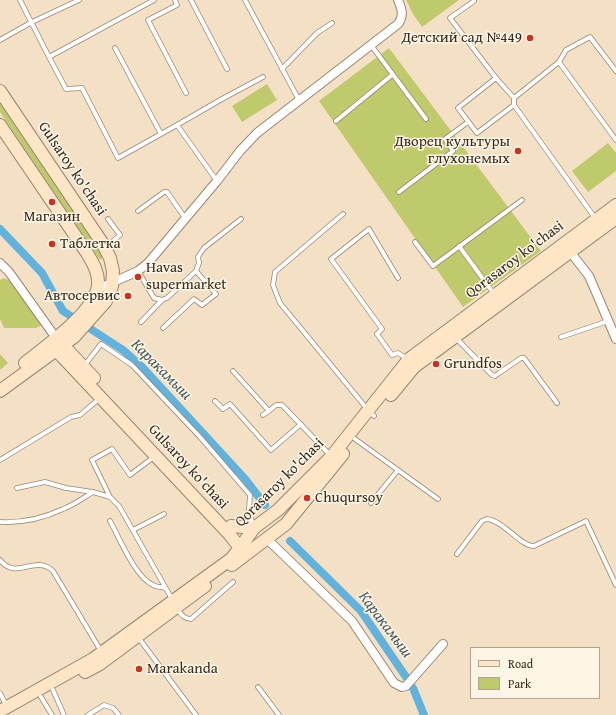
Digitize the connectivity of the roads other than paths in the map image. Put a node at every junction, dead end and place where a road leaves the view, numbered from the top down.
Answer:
1 (20, 0) edge
2 (66, 0) edge
3 (79, 0) edge
4 (154, 0) edge
5 (175, 0) edge
6 (191, 0) edge
7 (245, 0) edge
8 (398, 0) edge
9 (474, 1) dead end
10 (68, 5) junction
11 (32, 22) junction
12 (332, 23) dead end
13 (0, 40) edge
14 (370, 45) junction
15 (115, 48) dead end
16 (49, 57) junction
17 (559, 62) junction
18 (282, 69) junction
19 (226, 70) dead end
20 (616, 71) edge
21 (392, 75) junction
22 (263, 77) dead end
23 (496, 78) junction
24 (0, 91) edge
25 (186, 93) dead end
26 (514, 98) junction
27 (299, 100) junction
28 (514, 105) junction
29 (426, 119) dead end
30 (336, 121) dead end
31 (468, 122) junction
32 (0, 125) edge
33 (177, 125) junction
34 (161, 134) junction
35 (614, 134) edge
36 (616, 140) edge
37 (217, 181) junction
38 (399, 192) dead end
39 (522, 200) dead end
40 (616, 204) edge
41 (138, 210) dead end
42 (343, 214) dead end
43 (186, 218) junction
44 (616, 218) edge
45 (108, 219) dead end
46 (241, 219) dead end
47 (599, 224) junction
48 (415, 242) dead end
49 (459, 246) junction
50 (105, 248) junction
51 (567, 248) junction
52 (0, 263) edge
53 (138, 271) junction
54 (196, 271) junction
55 (398, 278) dead end
56 (113, 282) junction
57 (98, 289) junction
58 (495, 295) junction
59 (162, 300) junction
60 (91, 310) junction
61 (608, 320) junction
62 (141, 322) dead end
63 (163, 328) dead end
64 (454, 336) junction
65 (561, 337) dead end
66 (616, 339) edge
67 (59, 344) junction
68 (409, 359) junction
69 (83, 367) junction
70 (233, 371) dead end
71 (0, 382) edge
72 (0, 391) edge
73 (100, 398) junction
74 (215, 401) dead end
75 (557, 403) dead end
76 (269, 411) junction
77 (371, 413) junction
78 (262, 415) dead end
79 (301, 424) junction
80 (355, 439) junction
81 (155, 456) junction
82 (331, 457) junction
83 (0, 460) edge
84 (398, 470) junction
85 (16, 488) dead end
86 (93, 492) junction
87 (110, 497) junction
88 (438, 499) dead end
89 (371, 503) dead end
90 (164, 514) dead end
91 (110, 521) dead end
92 (0, 522) edge
93 (258, 525) junction
94 (231, 526) junction
95 (133, 530) junction
96 (269, 536) junction
97 (245, 550) junction
98 (457, 554) dead end
99 (0, 560) edge
100 (233, 582) dead end
101 (616, 585) edge
102 (165, 588) junction
103 (174, 604) junction
104 (138, 636) junction
105 (443, 644) dead end
106 (102, 652) junction
107 (258, 687) dead end
108 (53, 690) junction
109 (0, 693) edge
110 (41, 697) junction
111 (6, 711) edge
112 (52, 715) edge
113 (64, 715) edge
114 (88, 715) edge
115 (119, 715) edge
116 (196, 715) edge
117 (279, 715) edge

1 - 11 lane
2 - 10 lane
3 - 10 lane
4 - 16 lane
5 - 25 lane
6 - 19 lane
7 - 18 lane
8 - 14 street
9 - 23 lane
10 - 11 lane
11 - 13 lane
11 - 16 lane
12 - 18 lane
14 - 21 lane
14 - 27 street
15 - 34 lane
16 - 34 lane
17 - 20 lane
17 - 26 lane
17 - 35 lane
18 - 27 lane
21 - 29 lane
21 - 30 lane
22 - 33 lane
23 - 26 lane
23 - 31 lane
24 - 50 main road, Gulsaroy ko'chasi
26 - 28 lane
27 - 37 street
28 - 31 lane
28 - 47 lane
31 - 38 lane
32 - 57 main road
33 - 34 lane
33 - 37 lane
35 - 36 lane
37 - 43 street
39 - 49 lane
40 - 47 main road, Qorasaroy ko'chasi
41 - 43 lane
42 - 77 lane
43 - 53 street
44 - 47 main road, Qorasaroy ko'chasi
45 - 50 lane
46 - 54 lane
47 - 51 main road, Qorasaroy ko'chasi
48 - 49 lane
49 - 58 lane
50 - 56 main road, Gulsaroy ko'chasi
51 - 58 main road, Qorasaroy ko'chasi
51 - 61 street
51 - 64 main road, Qorasaroy ko'chasi
52 - 67 street
53 - 56 street
53 - 59 lane
54 - 59 lane
54 - 63 lane
55 - 68 lane
56 - 57 street
56 - 60 main road, Gulsaroy ko'chasi
57 - 60 main road, Gulsaroy ko'chasi
58 - 68 main road, Qorasaroy ko'chasi
59 - 62 lane
60 - 67 main road, Gulsaroy ko'chasi
61 - 65 lane
61 - 66 street
64 - 75 lane
64 - 77 main road, Qorasaroy ko'chasi
67 - 69 main road, Gulsaroy ko'chasi
67 - 71 main road
67 - 72 main road
67 - 73 main road, Gulsaroy ko'chasi
68 - 77 main road, Qorasaroy ko'chasi
69 - 93 lane
69 - 94 main road, Gulsaroy ko'chasi
70 - 76 lane
73 - 81 main road, Gulsaroy ko'chasi
73 - 83 lane
74 - 79 lane
76 - 78 lane
76 - 79 lane
77 - 80 main road, Qorasaroy ko'chasi
77 - 82 main road, Qorasaroy ko'chasi
79 - 82 lane
80 - 84 lane
80 - 96 main road, Qorasaroy ko'chasi
81 - 87 lane
81 - 97 main road, Gulsaroy ko'chasi
82 - 93 main road, Qorasaroy ko'chasi
84 - 88 lane
84 - 89 lane
85 - 86 lane
86 - 87 lane
86 - 92 lane
87 - 95 lane
90 - 95 lane
91 - 102 lane
93 - 94 main road
93 - 97 main road, Qorasaroy ko'chasi
94 - 97 main road, Gulsaroy ko'chasi
95 - 102 lane
96 - 97 main road, Qorasaroy ko'chasi
96 - 105 street
97 - 103 main road, Qorasaroy ko'chasi
98 - 101 lane
99 - 106 lane
100 - 103 lane
102 - 103 lane
103 - 104 main road, Qorasaroy ko'chasi
103 - 106 main road, Qorasaroy ko'chasi
104 - 108 main road, Qorasaroy ko'chasi
104 - 116 lane
106 - 111 main road, Qorasaroy ko'chasi
107 - 117 lane
108 - 110 main road, Qorasaroy ko'chasi
108 - 113 lane
109 - 111 lane
110 - 111 main road, Qorasaroy ko'chasi
110 - 112 lane
114 - 115 lane

